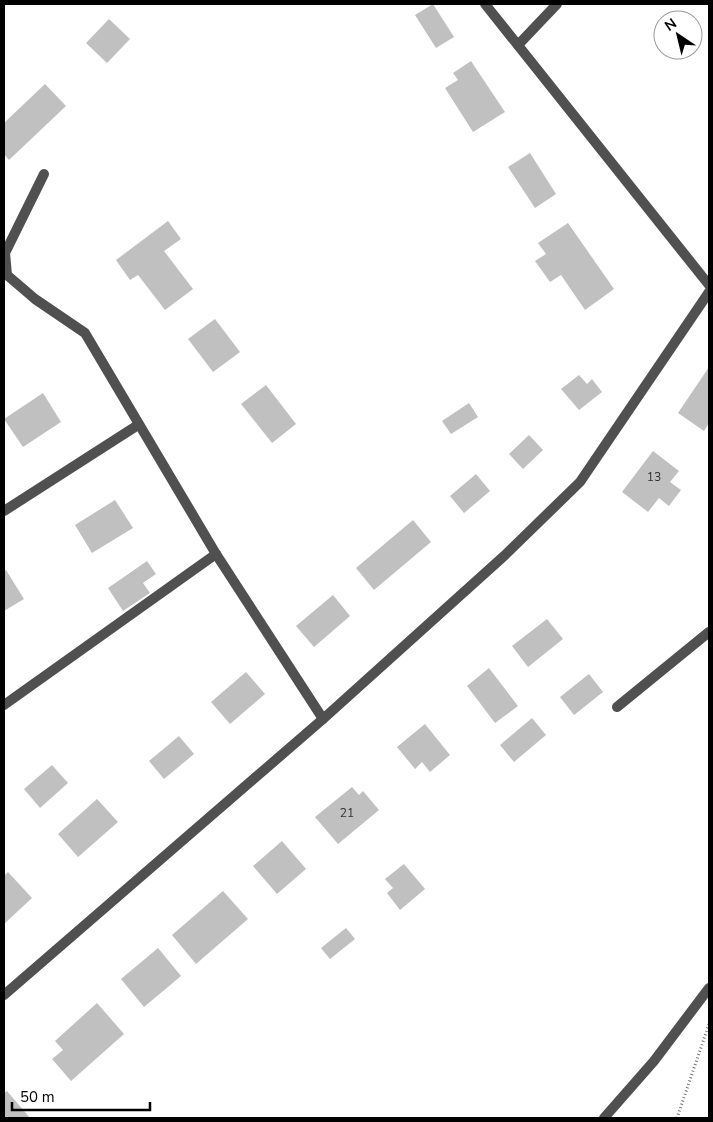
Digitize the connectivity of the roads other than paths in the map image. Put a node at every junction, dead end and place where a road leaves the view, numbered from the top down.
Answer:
1 (485, 4) edge
2 (557, 4) edge
3 (518, 45) junction
4 (44, 174) dead end
5 (709, 285) edge
6 (709, 292) edge
7 (138, 424) junction
8 (4, 511) edge
9 (216, 554) junction
10 (709, 632) edge
11 (4, 705) edge
12 (617, 707) dead end
13 (323, 719) junction
14 (709, 988) edge
15 (4, 995) edge
16 (604, 1118) edge

1 - 3 street
2 - 3 street
3 - 5 street
4 - 7 street
6 - 13 street
7 - 8 street
7 - 9 street
9 - 11 street
9 - 13 street
10 - 12 street
13 - 15 street
14 - 16 street

